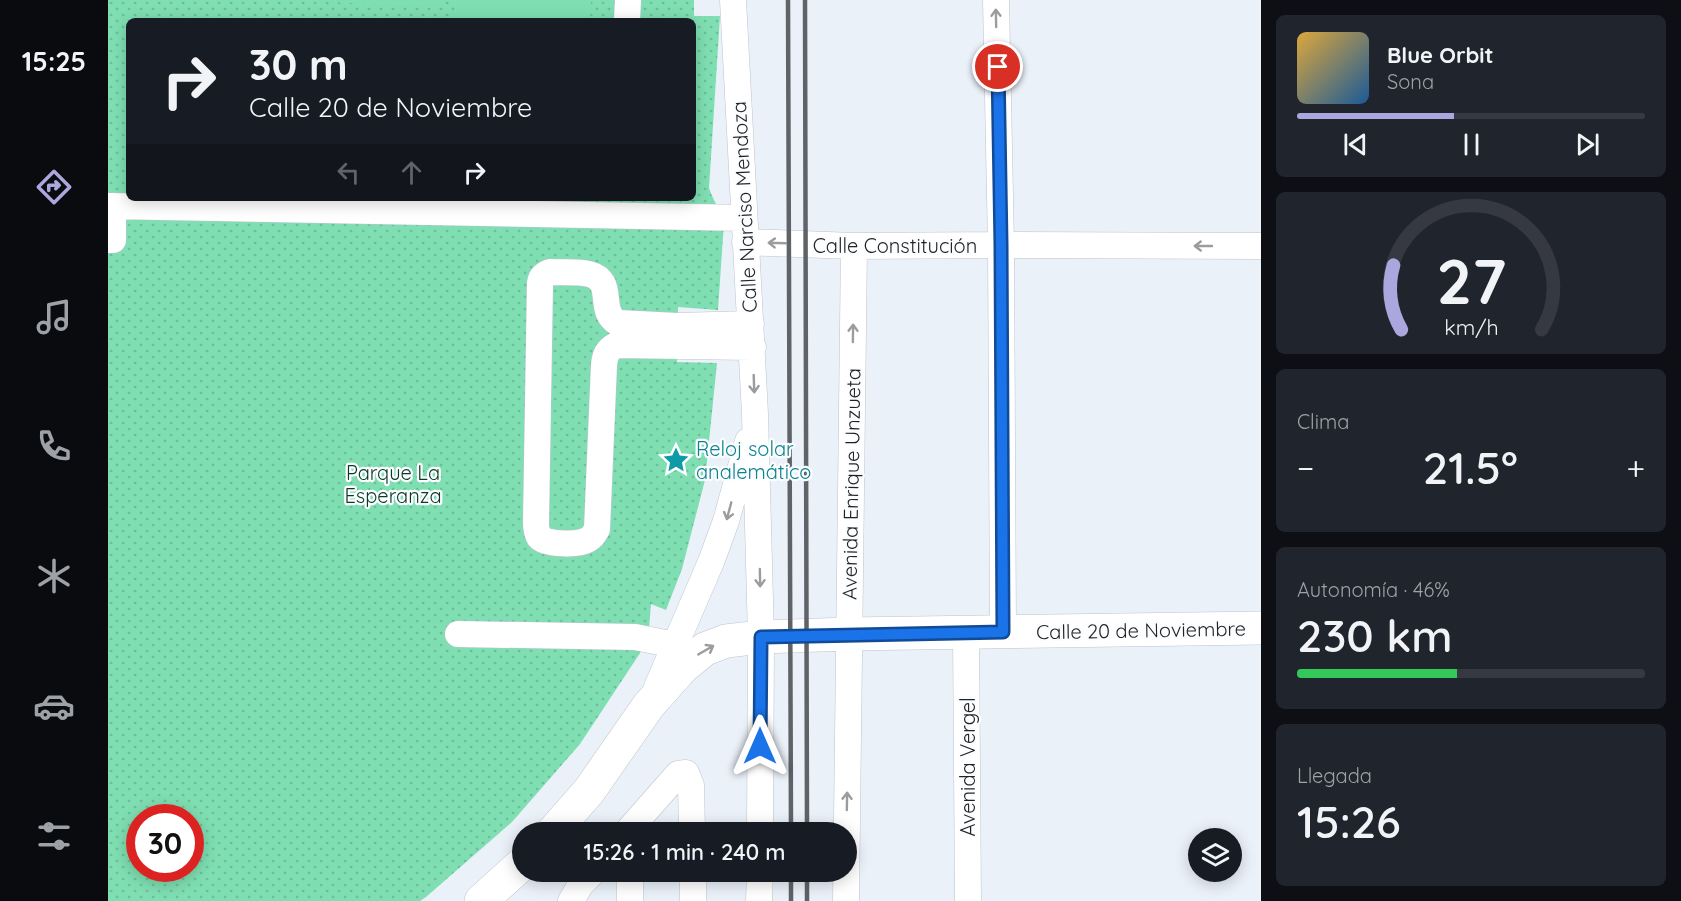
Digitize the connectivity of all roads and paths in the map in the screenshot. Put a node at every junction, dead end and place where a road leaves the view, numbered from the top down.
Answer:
1 (628, 0) edge
2 (733, 0) edge
3 (996, 0) edge
4 (627, 18) edge
5 (111, 206) edge
6 (623, 207) edge
7 (745, 230) junction
8 (108, 240) edge
9 (1001, 245) junction
10 (854, 246) junction
11 (1261, 246) edge
12 (752, 336) junction
13 (755, 414) junction
14 (1261, 628) edge
15 (966, 632) junction
16 (1003, 632) junction
17 (458, 634) dead end
18 (849, 634) junction
19 (761, 637) junction
20 (675, 645) junction
21 (649, 705) junction
22 (562, 822) edge
23 (636, 822) edge
24 (692, 822) edge
25 (760, 822) edge
26 (583, 882) edge
27 (630, 882) edge
28 (693, 882) edge
29 (760, 882) edge
30 (571, 901) edge
31 (630, 901) edge
32 (693, 901) edge
33 (759, 901) edge
34 (846, 901) edge
35 (968, 901) edge

1 - 4 street
2 - 7 street, Calle Narciso Mendoza
9 -> 3 street
5 - 6 street, Calle Constitución
5 - 8 street
6 - 7 street, Calle Constitución
10 -> 7 street, Calle Constitución
7 - 12 street, Calle Narciso Mendoza
9 - 10 street, Calle Constitución
11 -> 9 street, Calle Constitución
9 - 16 street
18 -> 10 street, Avenida Enrique Unzueta
12 - 12 street
12 -> 13 street, Calle Narciso Mendoza
13 -> 19 street, Calle Narciso Mendoza
13 -> 20 street, Calle Narciso Mendoza
14 - 16 main road, Calle 20 de Noviembre
15 - 16 main road, Calle 20 de Noviembre
15 - 18 main road, Calle 20 de Noviembre
15 - 35 street, Avenida Vergel
17 - 20 street
18 - 19 main road, Calle 20 de Noviembre
34 -> 18 street, Avenida Enrique Unzueta
21 -> 19 main road, Calle 20 de Noviembre
19 - 25 street, Calle Narciso Mendoza
20 - 21 street, Calle Narciso Mendoza
21 - 22 main road, Calle 20 de Noviembre
23 - 24 street
26 - 30 street
27 - 31 street
28 - 32 street
29 - 33 street

